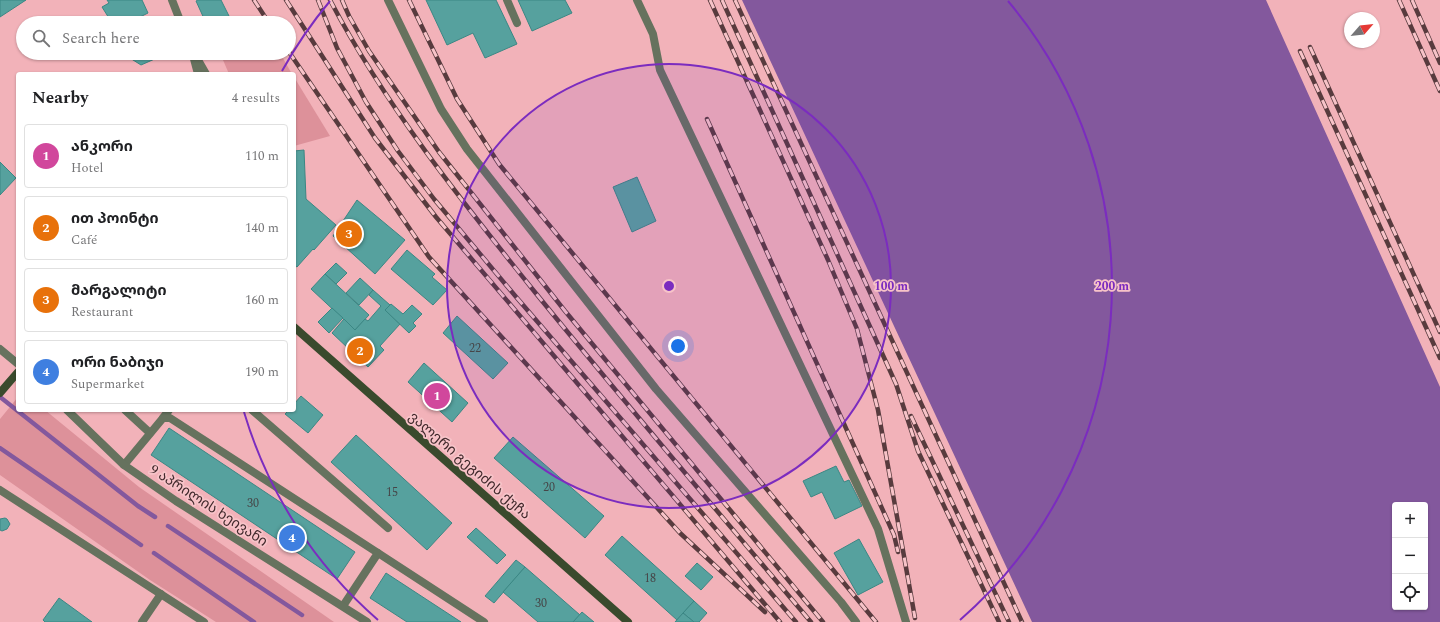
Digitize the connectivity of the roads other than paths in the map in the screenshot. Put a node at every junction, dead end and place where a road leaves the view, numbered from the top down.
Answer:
1 (172, 0) edge
2 (388, 0) edge
3 (507, 0) edge
4 (638, 0) edge
5 (178, 16) edge
6 (517, 23) dead end
7 (195, 60) edge
8 (197, 60) edge
9 (198, 72) edge
10 (205, 72) edge
11 (296, 329) edge
12 (0, 349) edge
13 (16, 362) edge
14 (16, 374) edge
15 (0, 393) edge
16 (69, 412) edge
17 (127, 412) edge
18 (168, 412) edge
19 (254, 412) edge
20 (163, 418) junction
21 (150, 433) junction
22 (124, 465) junction
23 (0, 490) edge
24 (388, 528) dead end
25 (378, 553) junction
26 (161, 594) junction
27 (343, 606) junction
28 (142, 622) edge
29 (204, 622) edge
30 (367, 622) edge
31 (484, 622) edge
32 (628, 622) edge
33 (856, 622) edge
34 (906, 622) edge

1 - 5 street
2 - 33 street
3 - 6 street
4 - 34 street
7 - 9 street
8 - 10 street
11 - 32 street, ვალერი გეგიძის ქუჩა
12 - 13 street
14 - 15 street
16 - 22 street, 9 აპრილის ხეივანი
17 - 21 street
18 - 20 street
19 - 24 street
20 - 21 street
20 - 25 street
21 - 22 street
22 - 27 street, 9 აპრილის ხეივანი
23 - 26 street
25 - 27 street
25 - 31 street
26 - 28 street
26 - 29 street
27 - 30 street, 9 აპრილის ხეივანი

